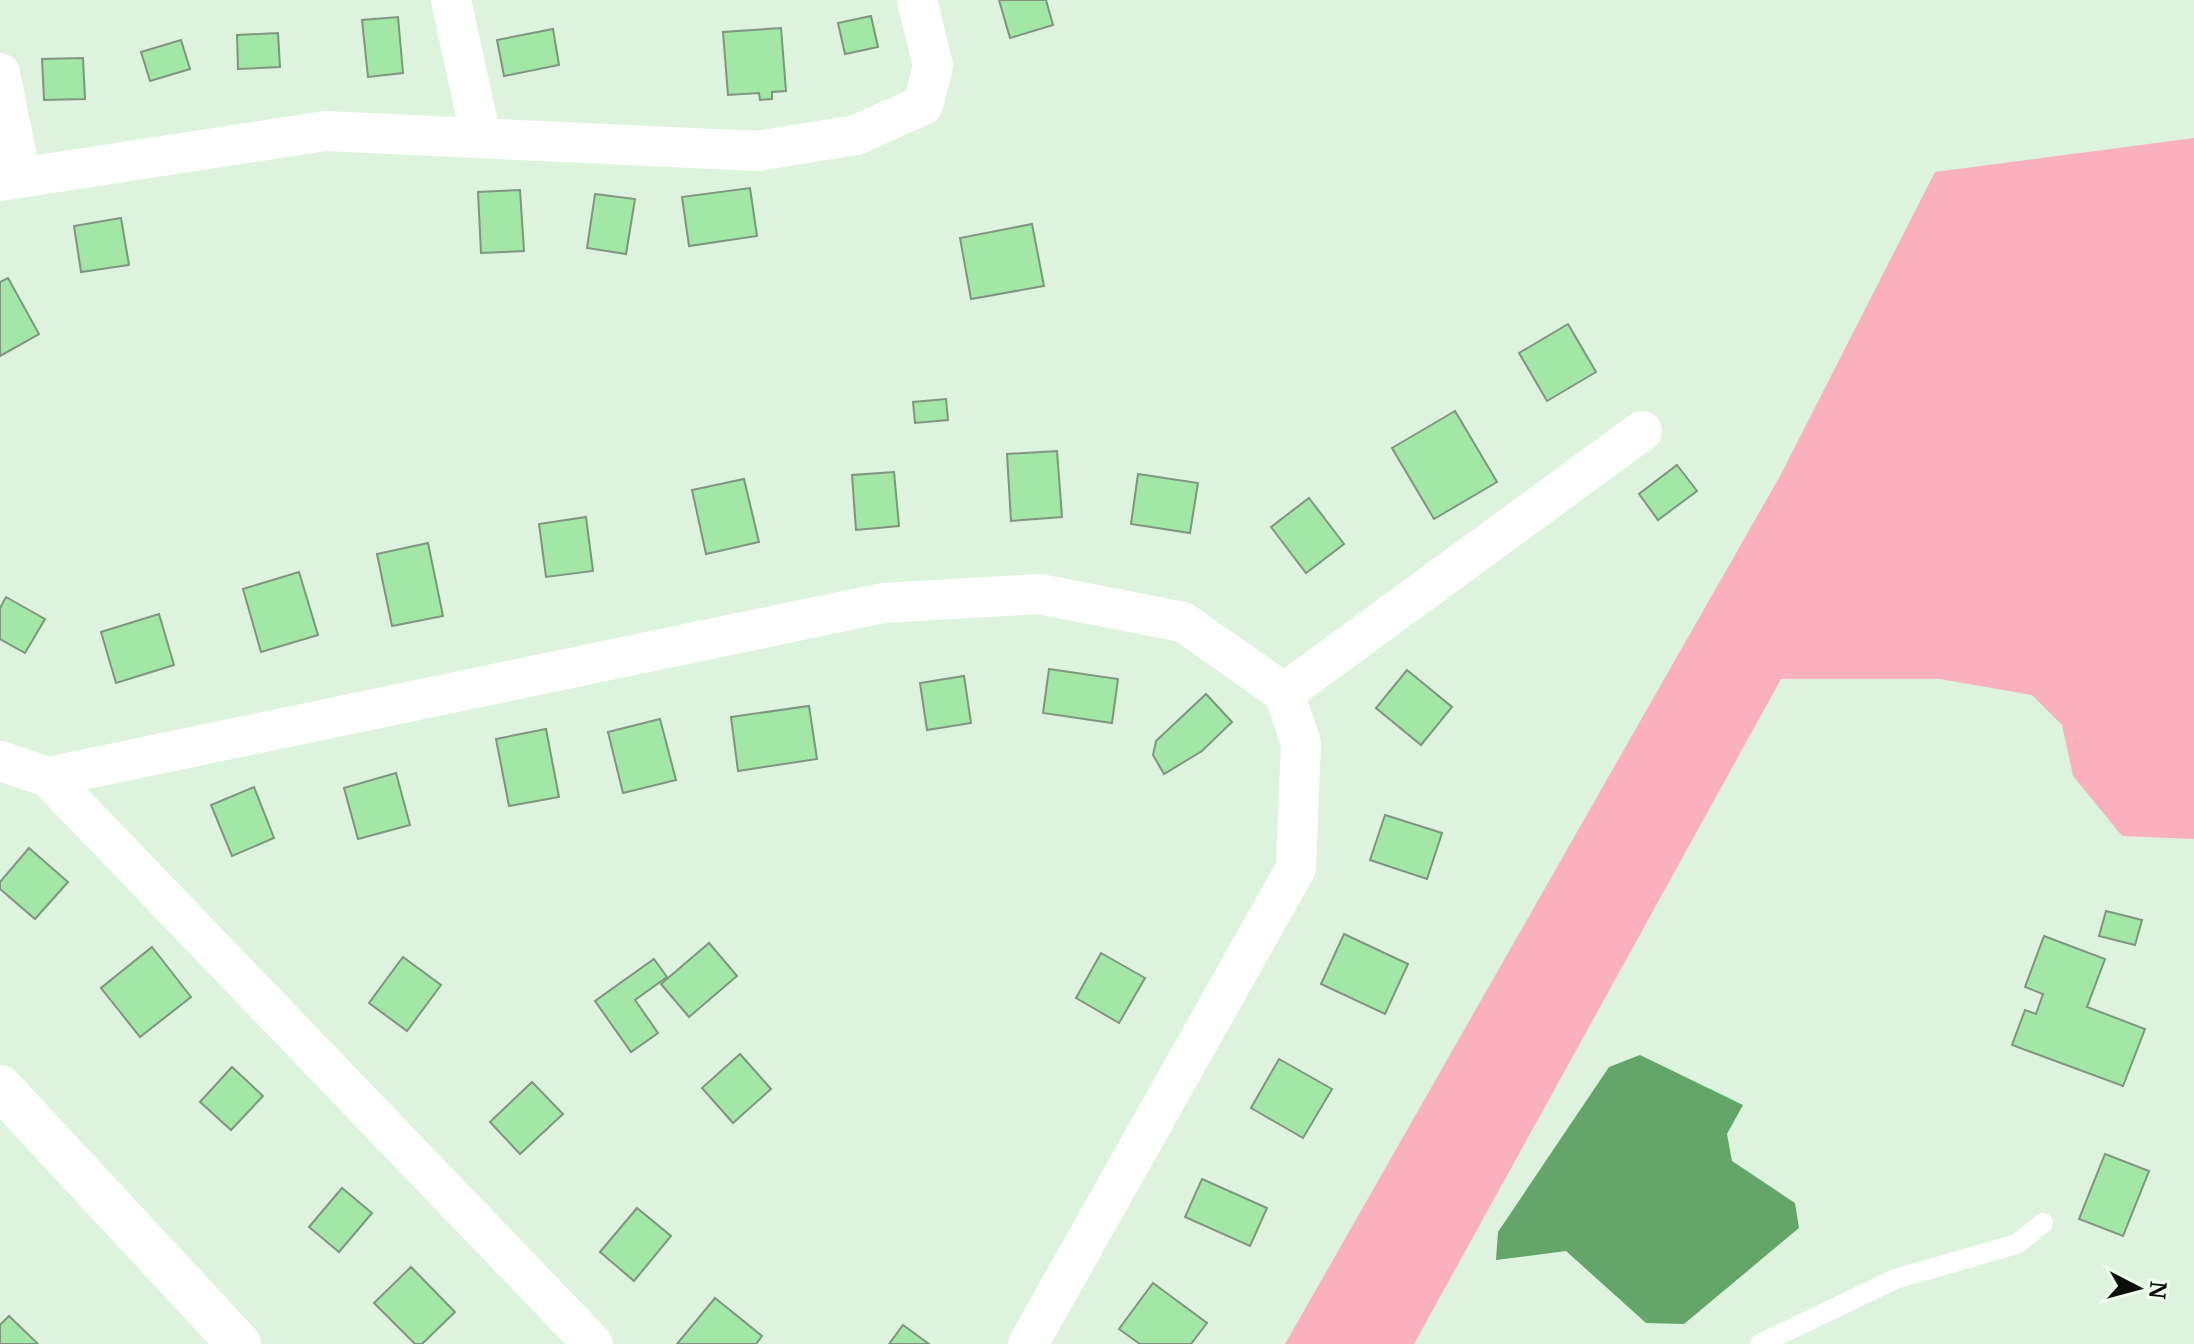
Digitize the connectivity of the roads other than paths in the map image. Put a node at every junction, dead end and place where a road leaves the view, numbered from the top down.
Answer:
1 (451, 0) edge
2 (917, 0) edge
3 (0, 73) edge
4 (481, 138) junction
5 (11, 180) edge
6 (1642, 431) dead end
7 (1284, 693) junction
8 (0, 761) edge
9 (48, 777) junction
10 (0, 1087) edge
11 (2043, 1223) dead end
12 (239, 1344) edge
13 (593, 1344) edge
14 (1028, 1344) edge
15 (1760, 1344) edge

1 - 4 street
2 - 4 street
3 - 5 street
4 - 5 street
6 - 7 street
7 - 9 street
7 - 14 street
8 - 9 street
9 - 13 street
10 - 12 street
11 - 15 lane

